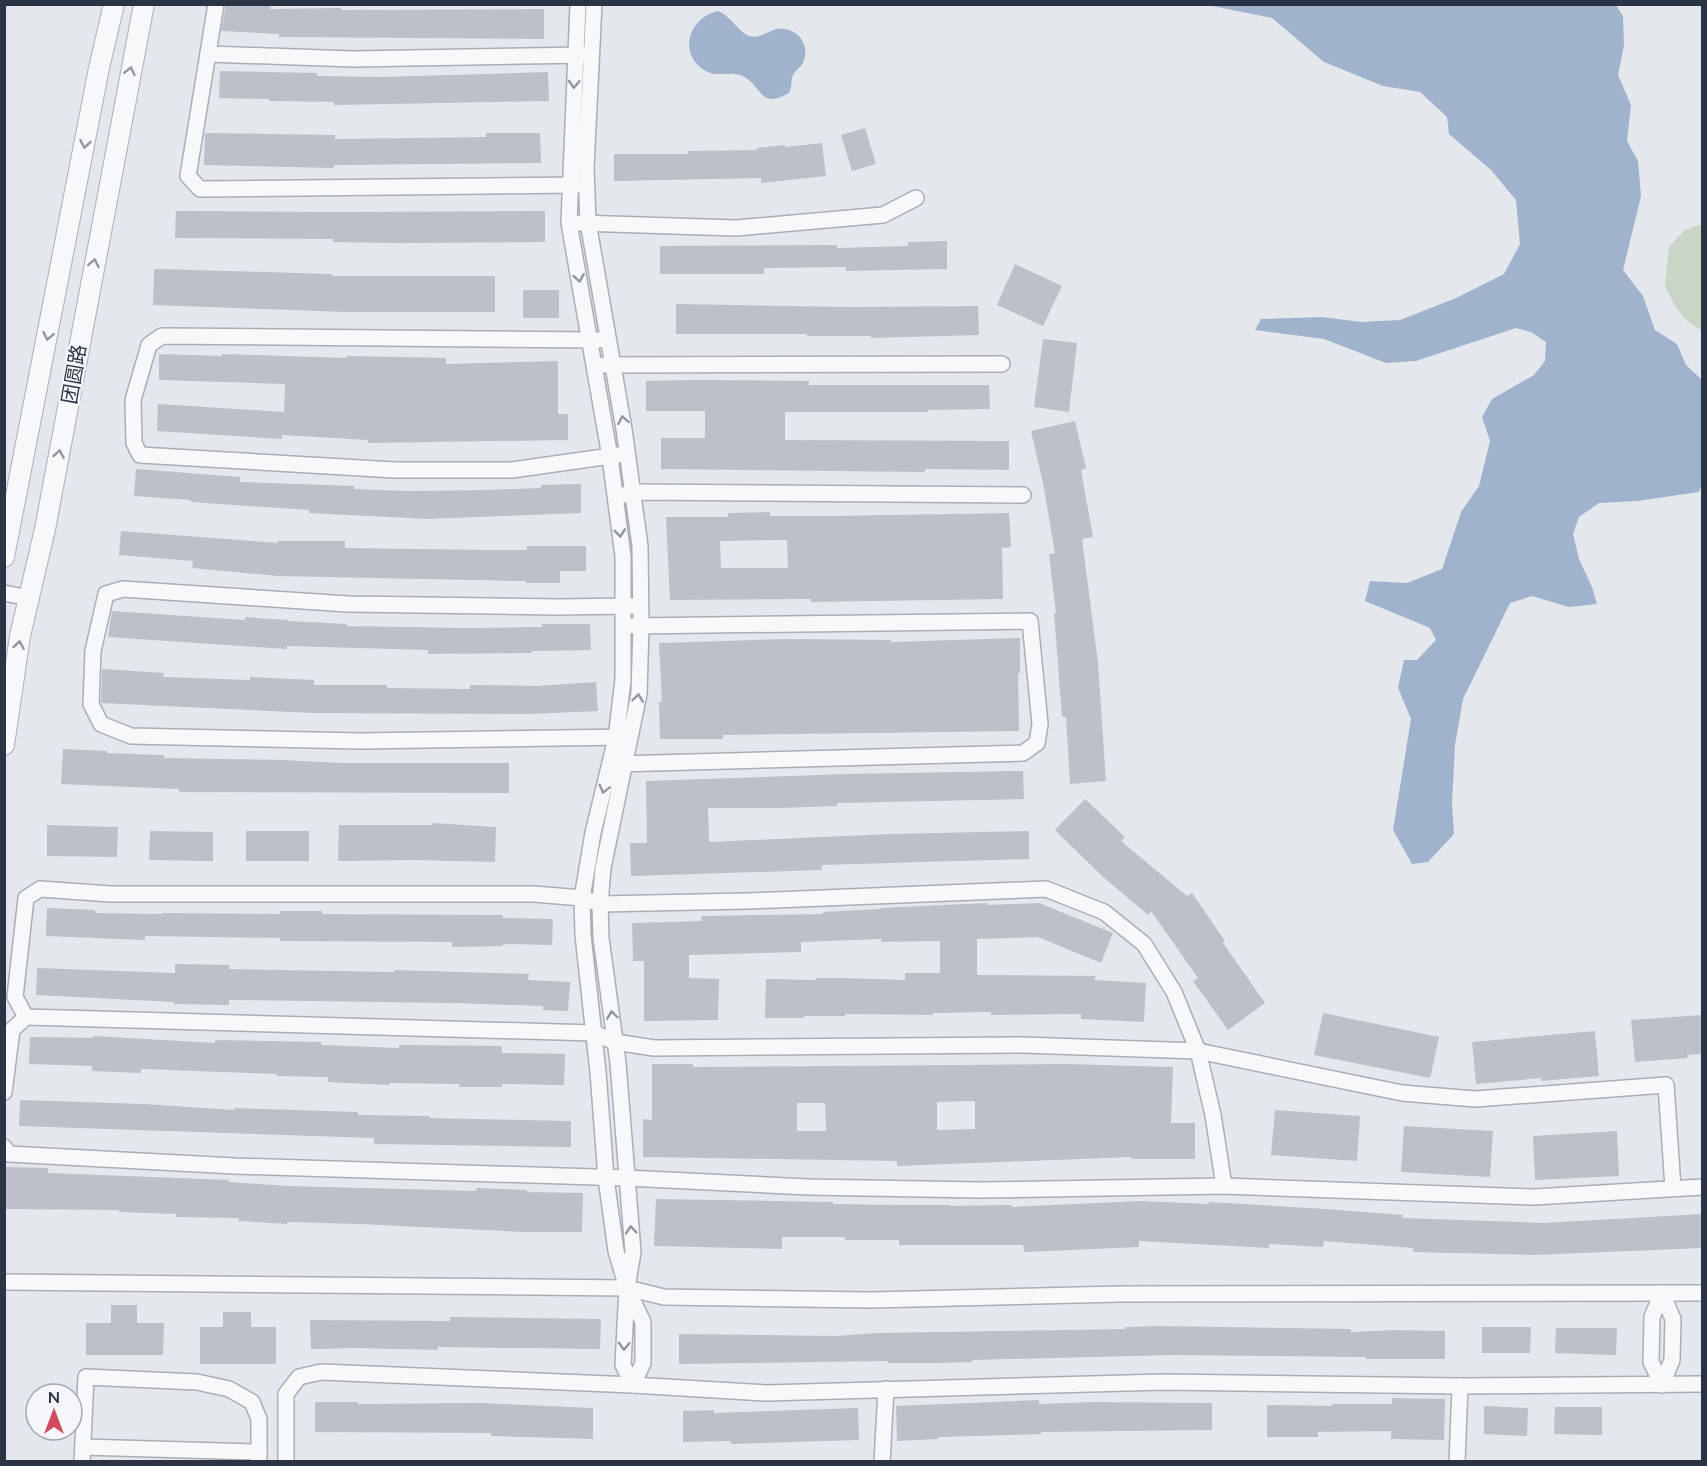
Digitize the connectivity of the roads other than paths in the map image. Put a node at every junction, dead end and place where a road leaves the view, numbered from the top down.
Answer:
1 (114, 4) edge
2 (144, 4) edge
3 (216, 4) edge
4 (578, 4) edge
5 (594, 4) edge
6 (208, 54) junction
7 (592, 54) junction
8 (575, 55) junction
9 (586, 184) junction
10 (569, 186) junction
11 (916, 198) dead end
12 (588, 222) junction
13 (569, 223) junction
14 (609, 340) junction
15 (590, 341) junction
16 (613, 364) junction
17 (1002, 364) dead end
18 (595, 366) junction
19 (628, 454) junction
20 (610, 457) junction
21 (634, 492) junction
22 (1023, 495) dead end
23 (615, 497) junction
24 (4, 557) edge
25 (4, 594) edge
26 (29, 598) junction
27 (623, 606) junction
28 (641, 606) junction
29 (623, 626) junction
30 (641, 626) junction
31 (624, 737) junction
32 (4, 745) edge
33 (626, 764) junction
34 (609, 765) junction
35 (582, 898) junction
36 (600, 904) junction
37 (26, 1017) junction
38 (594, 1033) junction
39 (615, 1042) junction
40 (1198, 1051) junction
41 (4, 1092) edge
42 (4, 1147) edge
43 (606, 1178) junction
44 (627, 1178) junction
45 (1224, 1186) junction
46 (1702, 1187) edge
47 (1673, 1188) junction
48 (4, 1282) edge
49 (627, 1288) junction
50 (1662, 1293) junction
51 (1702, 1293) edge
52 (1702, 1384) edge
53 (633, 1385) junction
54 (1662, 1385) junction
55 (1460, 1386) junction
56 (885, 1389) junction
57 (83, 1454) edge
58 (259, 1457) edge
59 (286, 1461) edge
60 (882, 1461) edge
61 (1457, 1461) edge

1 -> 24 street, 团圆路
26 -> 2 street, 团圆路
3 - 6 street
4 - 8 street
5 - 7 street
6 - 8 street
6 - 10 street
7 - 8 street
7 - 9 street
8 -> 10 street
9 - 10 street
9 - 12 street
10 - 13 street
11 - 12 street
12 - 13 street
12 - 14 street
13 -> 15 street
14 - 15 street
14 - 16 street
15 - 18 street
15 - 20 street
16 - 17 street
16 - 18 street
19 -> 16 street
18 - 20 street
19 - 20 street
19 - 21 street
20 - 23 street
21 - 22 street
21 - 23 street
21 - 28 street
23 -> 27 street
25 - 26 street
32 -> 26 street, 团圆路
27 - 28 street
27 - 29 street
27 - 31 street
28 - 30 street
29 - 30 street
29 - 31 street
31 -> 30 street
30 - 33 street
31 - 33 street
31 - 34 street
33 - 34 street
33 - 36 street
34 -> 35 street
35 - 36 street
35 - 37 street
35 - 38 street
39 -> 36 street
36 - 40 street
37 - 38 street
37 - 41 street
38 - 39 street
38 - 43 street
39 - 40 street
39 - 44 street
40 - 45 street
40 - 47 street
42 - 43 street
43 - 44 street
43 - 49 street
44 - 45 street
49 -> 44 street
45 - 47 street
46 - 47 street
48 - 49 street
49 - 50 street
49 - 53 street
50 - 51 street
50 - 54 street
50 - 54 street
52 - 54 street
53 - 56 street
53 - 59 street
54 - 55 street
55 - 56 street
55 - 61 street
56 - 60 street
57 - 58 street
57 - 58 street

